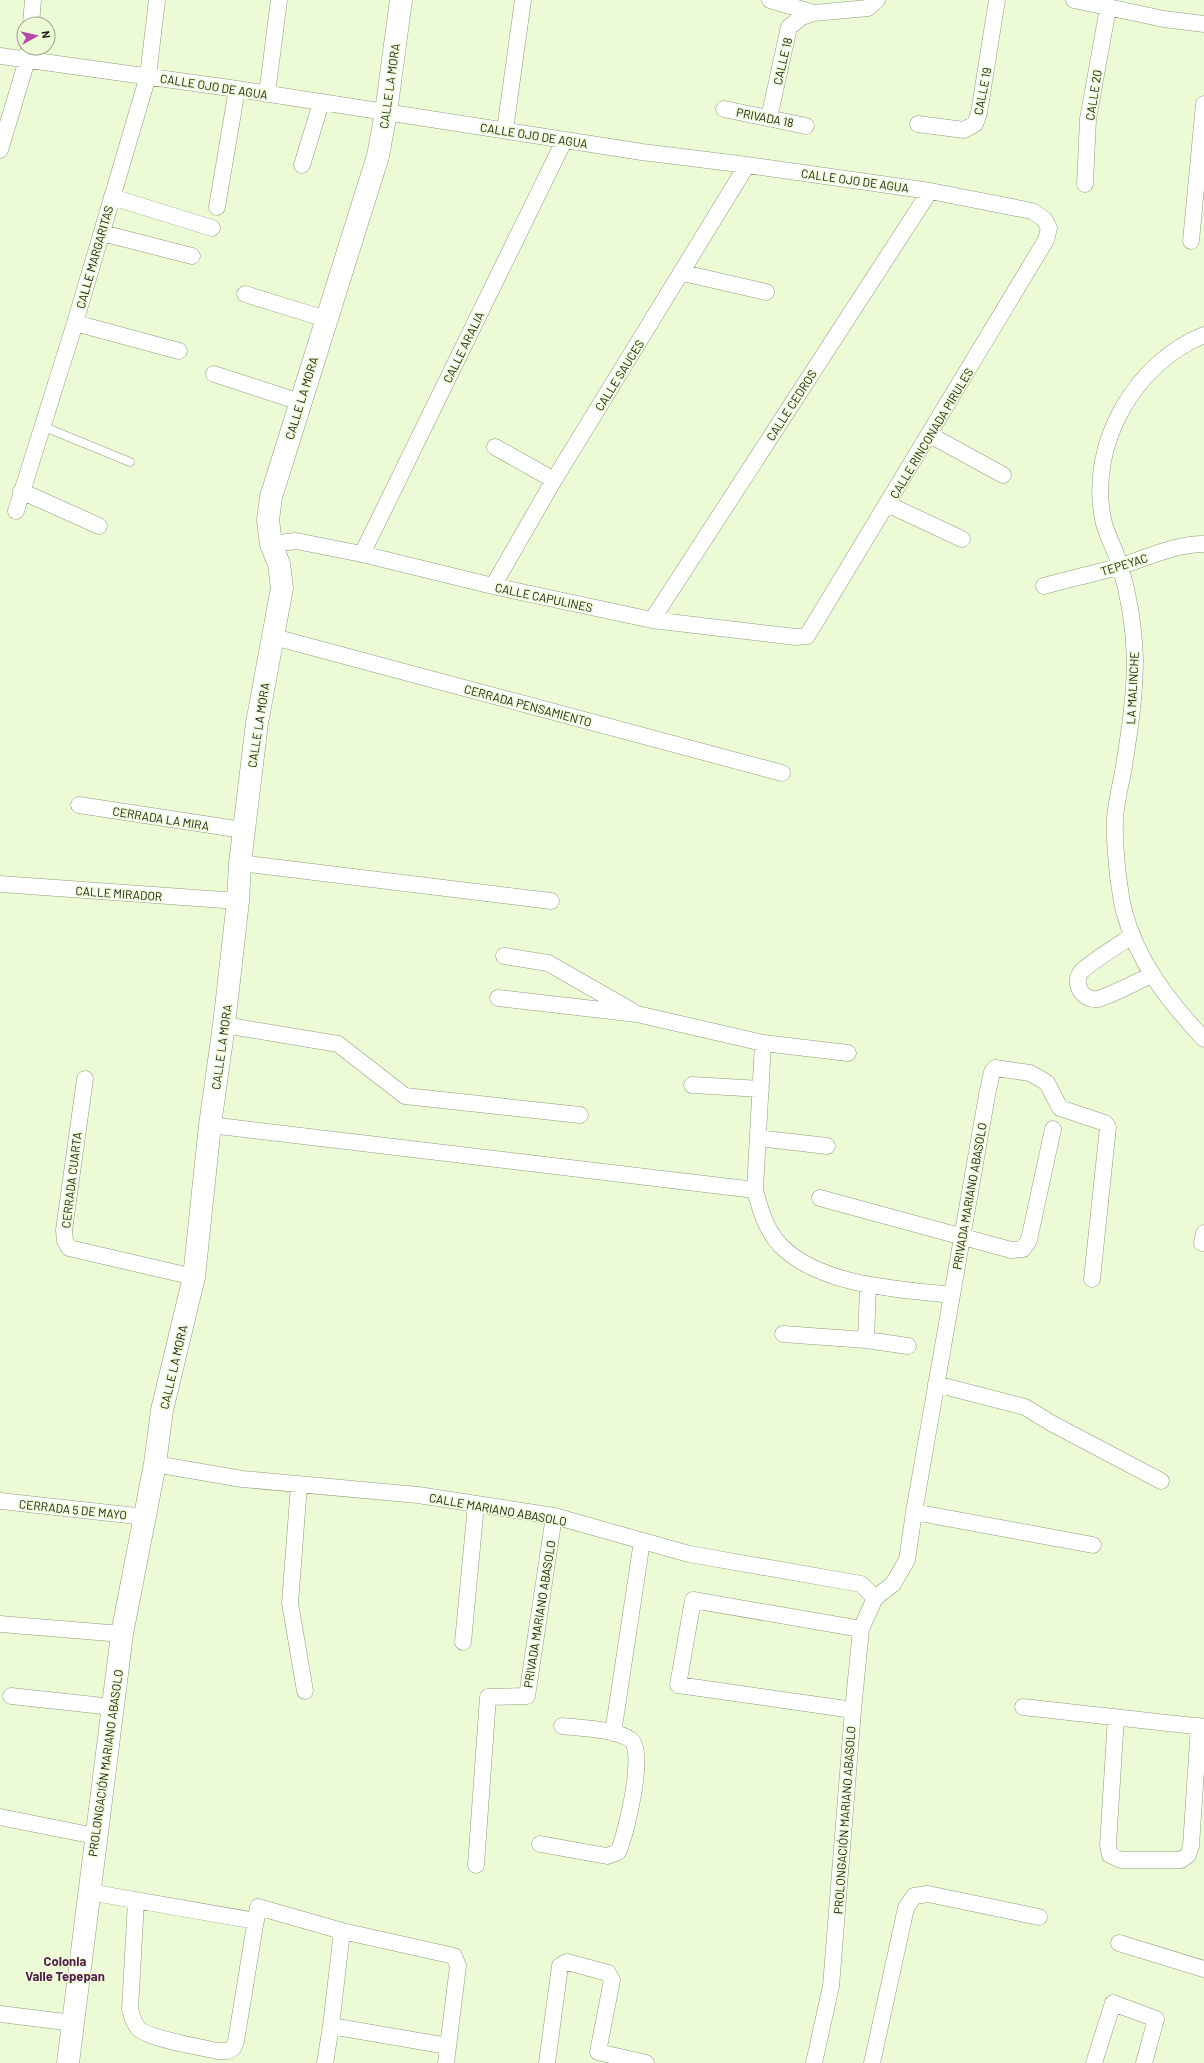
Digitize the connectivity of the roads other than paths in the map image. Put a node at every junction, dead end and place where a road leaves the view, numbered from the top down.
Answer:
1 (33, 0) edge
2 (157, 0) edge
3 (279, 0) edge
4 (401, 0) edge
5 (523, 0) edge
6 (770, 0) edge
7 (878, 0) edge
8 (997, 0) edge
9 (1074, 0) edge
10 (1108, 8) junction
11 (814, 13) junction
12 (32, 16) edge
13 (1204, 24) edge
14 (16, 55) edge
15 (0, 56) edge
16 (27, 56) edge
17 (39, 56) edge
18 (148, 76) junction
19 (237, 89) junction
20 (267, 94) junction
21 (321, 103) junction
22 (1204, 104) edge
23 (724, 109) dead end
24 (386, 112) junction
25 (769, 118) junction
26 (918, 124) dead end
27 (806, 126) dead end
28 (505, 130) junction
29 (564, 140) junction
30 (0, 150) edge
31 (302, 165) dead end
32 (747, 165) junction
33 (1085, 184) dead end
34 (930, 191) junction
35 (112, 197) junction
36 (217, 207) dead end
37 (212, 228) dead end
38 (102, 233) junction
39 (1046, 240) joint
40 (1191, 240) dead end
41 (192, 256) dead end
42 (683, 273) junction
43 (766, 292) dead end
44 (245, 294) dead end
45 (326, 319) junction
46 (75, 323) junction
47 (1204, 335) edge
48 (179, 350) dead end
49 (214, 374) dead end
50 (300, 402) junction
51 (42, 426) junction
52 (930, 435) junction
53 (495, 447) dead end
54 (130, 462) dead end
55 (1002, 475) dead end
56 (554, 480) junction
57 (21, 491) junction
58 (887, 504) junction
59 (16, 511) dead end
60 (99, 526) dead end
61 (962, 539) dead end
62 (271, 544) junction
63 (1204, 544) edge
64 (362, 554) junction
65 (1120, 566) junction
66 (493, 586) junction
67 (1044, 586) dead end
68 (652, 620) junction
69 (815, 626) joint
70 (274, 637) junction
71 (782, 773) dead end
72 (79, 805) dead end
73 (244, 830) junction
74 (240, 863) junction
75 (0, 884) edge
76 (238, 901) junction
77 (551, 901) dead end
78 (1132, 936) junction
79 (504, 956) dead end
80 (1152, 975) junction
81 (498, 998) dead end
82 (637, 1014) junction
83 (224, 1025) junction
84 (1204, 1039) edge
85 (763, 1043) junction
86 (848, 1053) dead end
87 (85, 1078) dead end
88 (692, 1085) dead end
89 (761, 1089) junction
90 (580, 1115) dead end
91 (210, 1125) junction
92 (1053, 1129) dead end
93 (758, 1138) junction
94 (827, 1146) dead end
95 (755, 1190) junction
96 (820, 1198) dead end
97 (962, 1238) junction
98 (194, 1278) junction
99 (1092, 1279) dead end
100 (868, 1285) junction
101 (952, 1294) junction
102 (783, 1334) dead end
103 (866, 1340) junction
104 (908, 1346) dead end
105 (936, 1384) junction
106 (155, 1464) junction
107 (1162, 1481) dead end
108 (299, 1485) junction
109 (0, 1501) edge
110 (476, 1505) junction
111 (914, 1512) junction
112 (554, 1516) junction
113 (146, 1517) junction
114 (642, 1541) junction
115 (1093, 1545) dead end
116 (875, 1598) junction
117 (0, 1624) edge
118 (861, 1629) junction
119 (122, 1634) junction
120 (462, 1642) dead end
121 (305, 1691) dead end
122 (11, 1696) dead end
123 (113, 1707) junction
124 (1023, 1707) dead end
125 (852, 1710) junction
126 (1116, 1717) junction
127 (562, 1726) dead end
128 (1202, 1727) edge
129 (613, 1733) junction
130 (0, 1816) edge
131 (95, 1836) junction
132 (540, 1844) dead end
133 (476, 1865) dead end
134 (89, 1892) junction
135 (136, 1901) junction
136 (1039, 1917) dead end
137 (256, 1921) junction
138 (342, 1931) junction
139 (1119, 1943) dead end
140 (1204, 1969) edge
141 (0, 2014) edge
142 (73, 2023) junction
143 (331, 2026) junction
144 (448, 2046) junction
145 (595, 2057) edge
146 (68, 2063) edge
147 (325, 2063) edge
148 (446, 2063) edge
149 (546, 2063) edge
150 (646, 2063) edge
151 (814, 2063) edge
152 (872, 2063) edge
153 (1094, 2063) edge
154 (1144, 2063) edge

1 - 12 street
2 - 18 street, CALLE MARGARITAS
3 - 20 street
4 - 24 street, CALLE LA MORA
5 - 28 street
6 - 11 street
7 - 11 street, CALLE 18
8 - 26 street, CALLE 19
9 - 10 street
10 - 13 street
10 - 33 street, CALLE 20
11 - 25 street, CALLE 18
14 - 15 street, CALLE OJO DE AGUA
16 - 30 street
17 - 18 street, CALLE OJO DE AGUA
18 - 19 street, CALLE OJO DE AGUA
18 - 35 street, CALLE MARGARITAS
19 - 20 street, CALLE OJO DE AGUA
19 - 36 street
20 - 21 street, CALLE OJO DE AGUA
21 - 24 street, CALLE OJO DE AGUA
21 - 31 street
22 - 40 street
23 - 25 street, PRIVADA 18
24 - 28 street, CALLE OJO DE AGUA
24 - 45 street, CALLE LA MORA
25 - 27 street, PRIVADA 18
28 - 29 street, CALLE OJO DE AGUA
29 - 32 street, CALLE OJO DE AGUA
29 - 64 street, CALLE ARALIA
32 - 34 street, CALLE OJO DE AGUA
32 - 42 street, CALLE SAUCES
34 - 39 street, CALLE OJO DE AGUA
34 - 68 street, CALLE CEDROS
35 - 37 street
35 - 38 street, CALLE MARGARITAS
38 - 41 street
38 - 46 street, CALLE MARGARITAS
39 - 52 street, CALLE RINCONADA PIRULES
42 - 43 street
42 - 56 street, CALLE SAUCES
44 - 45 street
45 - 50 street, CALLE LA MORA
46 - 48 street
46 - 51 street, CALLE MARGARITAS
47 - 65 street, LA MALINCHE
49 - 50 street
50 - 62 street, CALLE LA MORA
51 - 54 lane
51 - 57 street, CALLE MARGARITAS
52 - 55 street
52 - 58 street, CALLE RINCONADA PIRULES
53 - 56 street
56 - 66 street, CALLE SAUCES
57 - 59 street, CALLE MARGARITAS
57 - 60 street
58 - 61 street
58 - 69 street, CALLE RINCONADA PIRULES
62 - 64 street, CALLE CAPULINES
62 - 70 street, CALLE LA MORA
63 - 65 street, TEPEYAC
64 - 66 street, CALLE CAPULINES
65 - 67 street, TEPEYAC
65 - 78 street, LA MALINCHE
66 - 68 street, CALLE CAPULINES
68 - 69 street, CALLE CAPULINES
70 - 71 street, CERRADA PENSAMIENTO
70 - 73 street, CALLE LA MORA
72 - 73 street, CERRADA LA MIRA
73 - 74 street, CALLE LA MORA
74 - 76 street, CALLE LA MORA
74 - 77 street
75 - 76 street, CALLE MIRADOR
76 - 83 street, CALLE LA MORA
78 - 80 street, LA MALINCHE
78 - 80 street
79 - 82 street
80 - 84 street, LA MALINCHE
81 - 82 street
82 - 85 street
83 - 90 street
83 - 91 street, CALLE LA MORA
85 - 86 street
85 - 89 street
87 - 98 street, CERRADA CUARTA
88 - 89 street
89 - 93 street
91 - 95 street
91 - 98 street, CALLE LA MORA
92 - 97 street
93 - 94 street
93 - 95 street
95 - 100 street
96 - 97 street
97 - 99 street, PRIVADA MARIANO ABASOLO
97 - 101 street, PRIVADA MARIANO ABASOLO
98 - 106 street, CALLE LA MORA
100 - 101 street
100 - 103 street
101 - 105 street, PRIVADA MARIANO ABASOLO
102 - 103 street
103 - 104 street
105 - 107 street
105 - 111 street, PRIVADA MARIANO ABASOLO
106 - 108 street, CALLE MARIANO ABASOLO
106 - 113 street, PROLONGACIÓN MARIANO ABASOLO
108 - 110 street, CALLE MARIANO ABASOLO
108 - 121 street
109 - 113 street, CERRADA 5 DE MAYO
110 - 112 street, CALLE MARIANO ABASOLO
110 - 120 street
111 - 115 street
111 - 116 street, PRIVADA MARIANO ABASOLO
112 - 114 street, CALLE MARIANO ABASOLO
112 - 133 street, PRIVADA MARIANO ABASOLO
113 - 119 street, PROLONGACIÓN MARIANO ABASOLO
114 - 116 street, CALLE MARIANO ABASOLO
114 - 129 street
116 - 118 street, PROLONGACIÓN MARIANO ABASOLO
117 - 119 street
118 - 125 street, PROLONGACIÓN MARIANO ABASOLO
118 - 125 street
119 - 123 street, PROLONGACIÓN MARIANO ABASOLO
122 - 123 street
123 - 131 street, PROLONGACIÓN MARIANO ABASOLO
124 - 126 street
125 - 151 street, PROLONGACIÓN MARIANO ABASOLO
126 - 128 street
126 - 128 street
127 - 129 street
129 - 132 street
130 - 131 street
131 - 134 street, PROLONGACIÓN MARIANO ABASOLO
134 - 135 street
134 - 142 street, PROLONGACIÓN MARIANO ABASOLO
135 - 137 street
135 - 137 street
136 - 152 street
137 - 138 street
138 - 143 street
138 - 144 street
139 - 140 street
141 - 142 street
142 - 146 street, PROLONGACIÓN MARIANO ABASOLO
143 - 144 street
143 - 147 street
144 - 148 street
145 - 149 street
145 - 150 street
153 - 154 street

